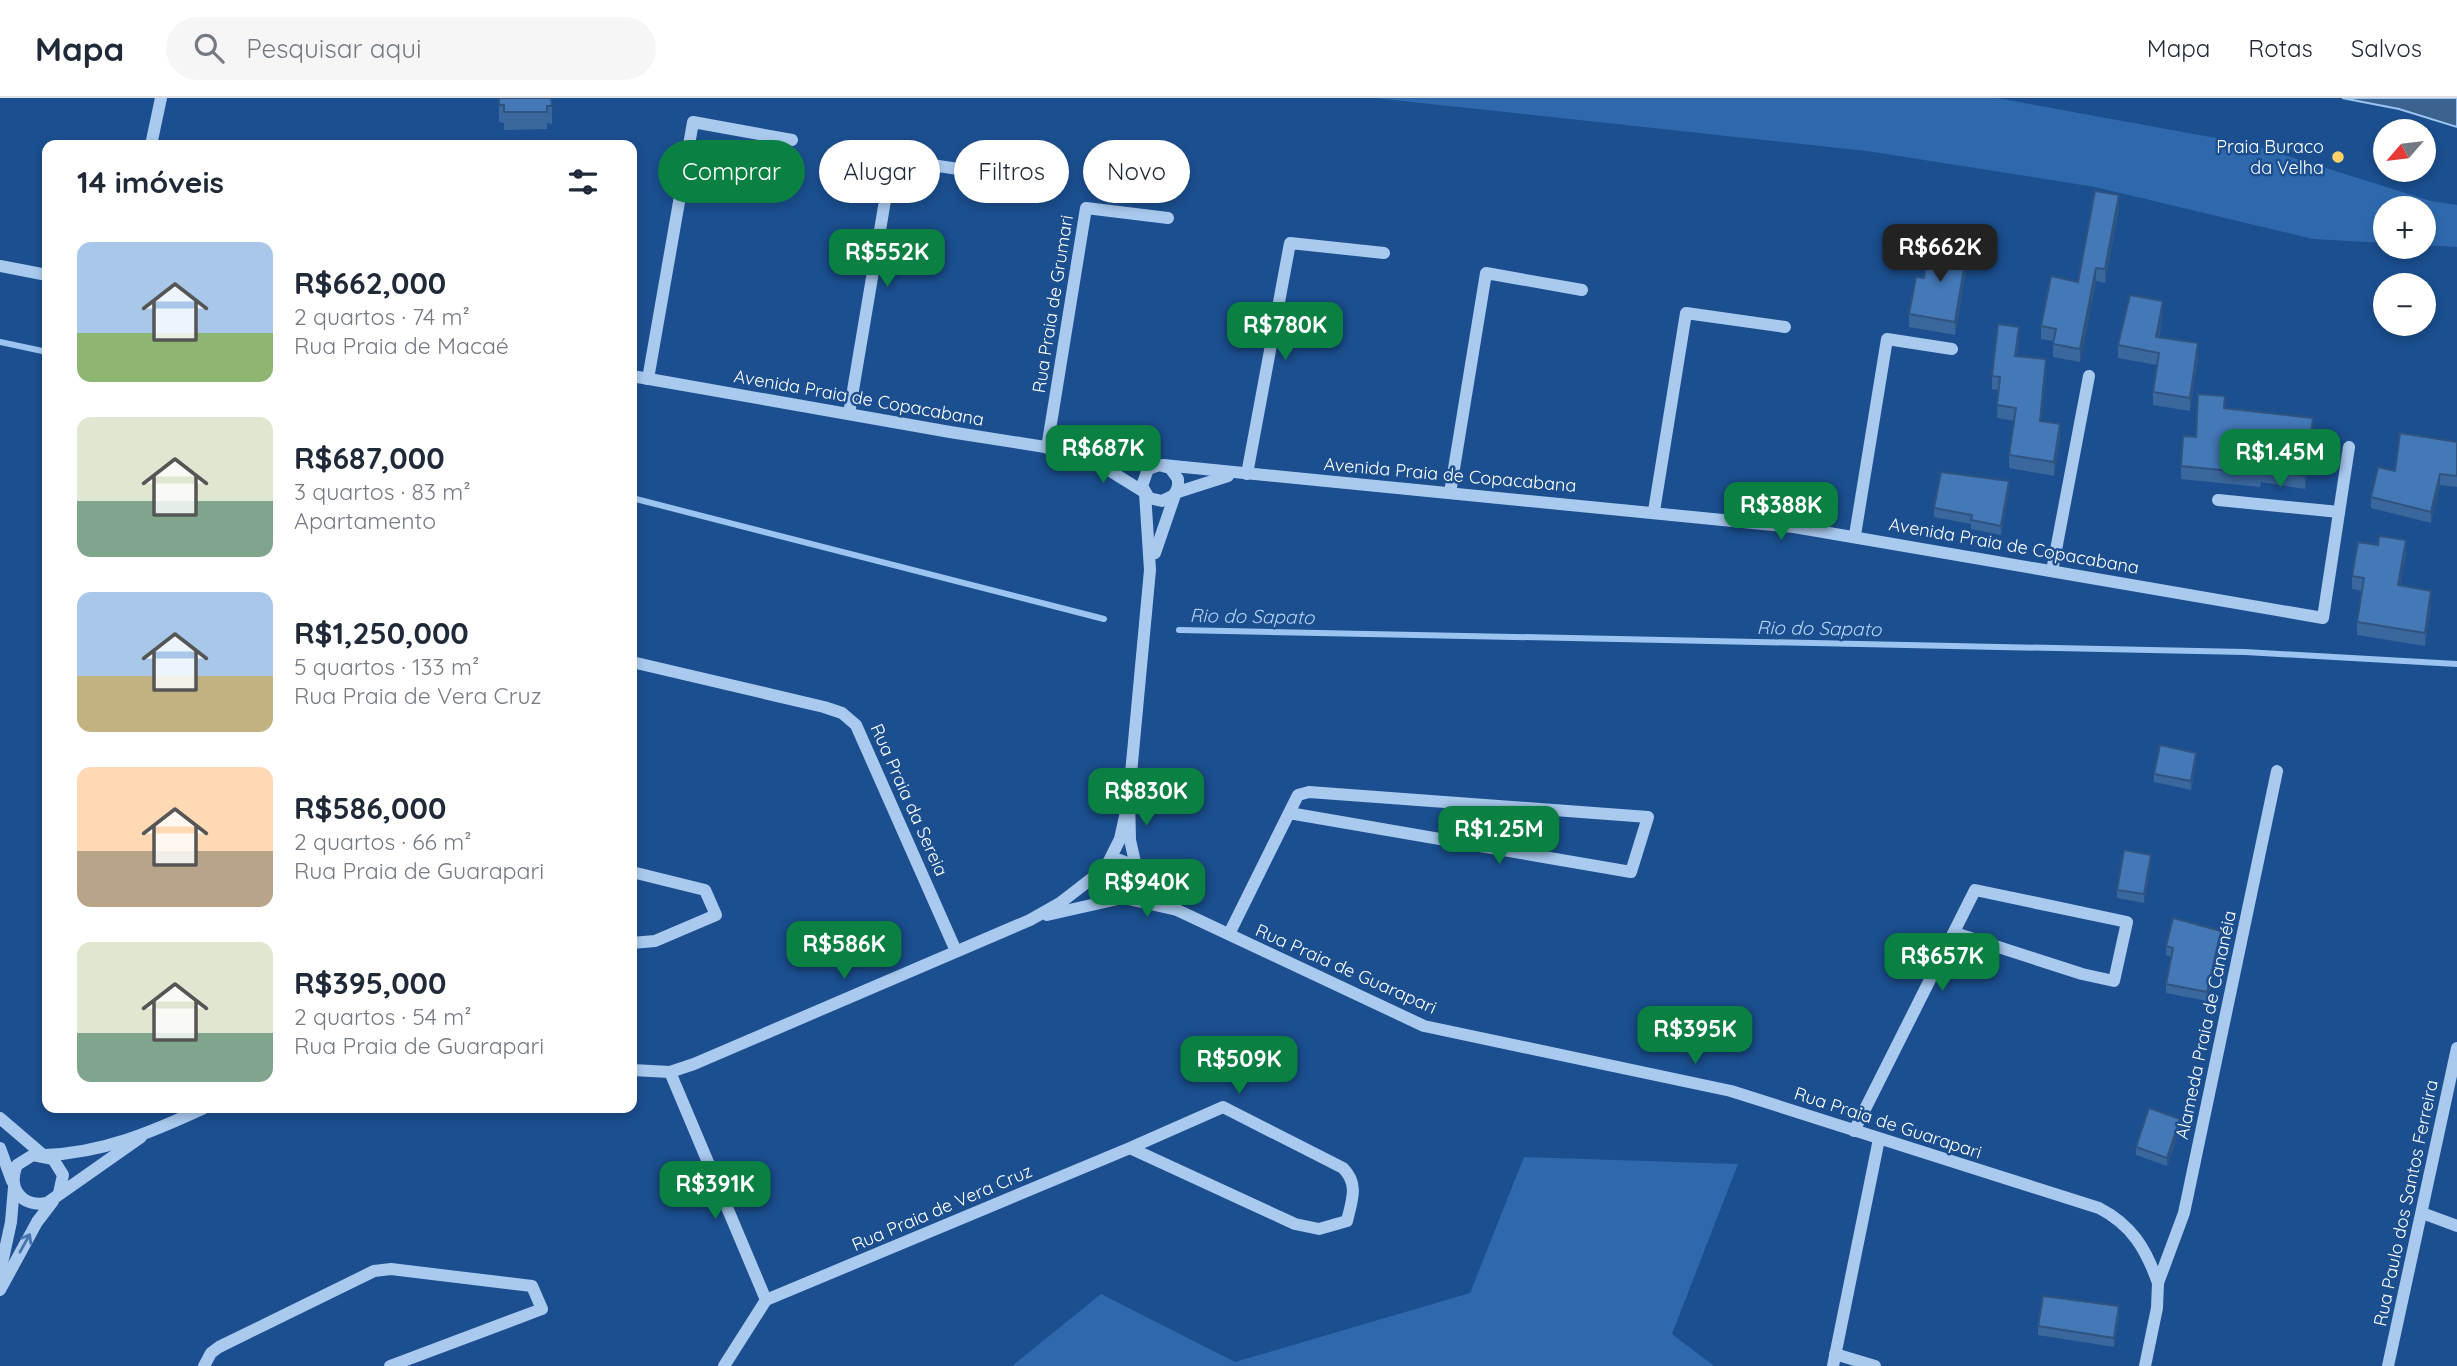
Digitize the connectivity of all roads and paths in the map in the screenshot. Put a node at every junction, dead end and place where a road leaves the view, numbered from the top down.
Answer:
1 (161, 98) edge
2 (152, 140) edge
3 (690, 140) edge
4 (787, 140) edge
5 (954, 168) edge
6 (679, 203) edge
7 (1168, 218) dead end
8 (1384, 253) dead end
9 (0, 267) edge
10 (42, 274) edge
11 (1582, 290) dead end
12 (1786, 327) dead end
13 (1952, 349) dead end
14 (2089, 376) dead end
15 (637, 377) edge
16 (648, 379) junction
17 (849, 414) junction
18 (1047, 447) junction
19 (2349, 447) dead end
20 (1080, 453) junction
21 (1161, 465) junction
22 (1242, 474) junction
23 (1144, 492) junction
24 (1450, 493) junction
25 (1175, 494) junction
26 (2218, 500) dead end
27 (1654, 511) junction
28 (2339, 512) junction
29 (1855, 535) junction
30 (1150, 570) junction
31 (2052, 571) junction
32 (637, 663) edge
33 (2277, 771) dead end
34 (1129, 795) junction
35 (1289, 813) junction
36 (1105, 868) junction
37 (1136, 868) junction
38 (637, 873) edge
39 (1122, 899) junction
40 (1177, 910) junction
41 (1030, 920) junction
42 (1955, 933) junction
43 (1229, 934) junction
44 (637, 943) edge
45 (956, 951) junction
46 (2457, 1048) edge
47 (637, 1070) edge
48 (670, 1072) junction
49 (193, 1113) edge
50 (0, 1118) edge
51 (1854, 1131) junction
52 (141, 1137) junction
53 (1879, 1139) junction
54 (1130, 1148) junction
55 (0, 1149) edge
56 (43, 1155) junction
57 (14, 1185) junction
58 (57, 1196) junction
59 (2422, 1213) junction
60 (2457, 1226) edge
61 (0, 1273) edge
62 (2158, 1283) junction
63 (0, 1290) edge
64 (766, 1300) junction
65 (1834, 1360) edge
66 (204, 1366) edge
67 (390, 1366) edge
68 (724, 1366) edge
69 (1875, 1366) edge
70 (2145, 1366) edge
71 (2388, 1366) edge

1 - 2 street
3 - 4 street
5 - 17 street
6 - 16 street
7 - 18 street, Rua Praia de Grumari
8 - 22 street
9 - 10 street
11 - 24 street
12 - 27 street
13 - 29 street
14 - 31 street
15 - 16 street, Avenida Praia de Copacabana
16 - 17 street, Avenida Praia de Copacabana
17 - 18 street, Avenida Praia de Copacabana
18 - 20 street, Avenida Praia de Copacabana
19 - 28 street
20 - 21 street, Avenida Praia de Copacabana
20 - 23 street, Avenida Praia de Copacabana
21 - 22 street, Avenida Praia de Copacabana
21 - 23 street
21 - 25 street
22 - 24 street, Avenida Praia de Copacabana
22 - 25 street, Avenida Praia de Copacabana
23 - 25 street
23 - 30 street
24 - 27 street, Avenida Praia de Copacabana
25 - 30 street
26 - 28 street
27 - 29 street, Avenida Praia de Copacabana
28 - 31 street, Avenida Praia de Copacabana
29 - 31 street, Avenida Praia de Copacabana
30 - 34 street
32 - 45 street, Rua Praia da Sereia
33 - 62 street, Alameda Praia de Cananéia
34 - 36 street
34 - 37 street
35 - 35 street
35 - 43 street
36 - 37 street
36 - 39 street
36 - 41 street, Rua Praia de Guarapari
37 - 39 street
37 - 40 street, Rua Praia de Guarapari
38 - 44 street
39 - 40 street, Rua Praia de Guarapari
39 - 41 street, Rua Praia de Guarapari
40 - 43 street, Rua Praia de Guarapari
41 - 45 street, Rua Praia de Guarapari
42 - 42 street
42 - 51 street
43 - 51 street, Rua Praia de Guarapari
45 - 48 street, Rua Praia de Guarapari
46 - 59 street, Rua Paulo dos Santos Ferreira
47 - 48 street, Rua Praia de Guarapari
48 - 64 street
49 - 52 street
50 - 56 street
51 - 53 street, Rua Praia de Guarapari
52 - 56 street
52 - 58 street
53 - 62 street, Rua Praia de Guarapari
53 - 65 street
54 - 54 street, Rua Praia de Vera Cruz
54 - 64 street, Rua Praia de Vera Cruz
55 - 57 street
56 - 57 street
56 - 58 street
57 - 58 street
57 - 61 street
63 -> 58 street
59 - 60 street
59 - 71 street, Rua Paulo dos Santos Ferreira
62 - 70 street
64 - 68 street
65 - 69 street
66 - 67 street

